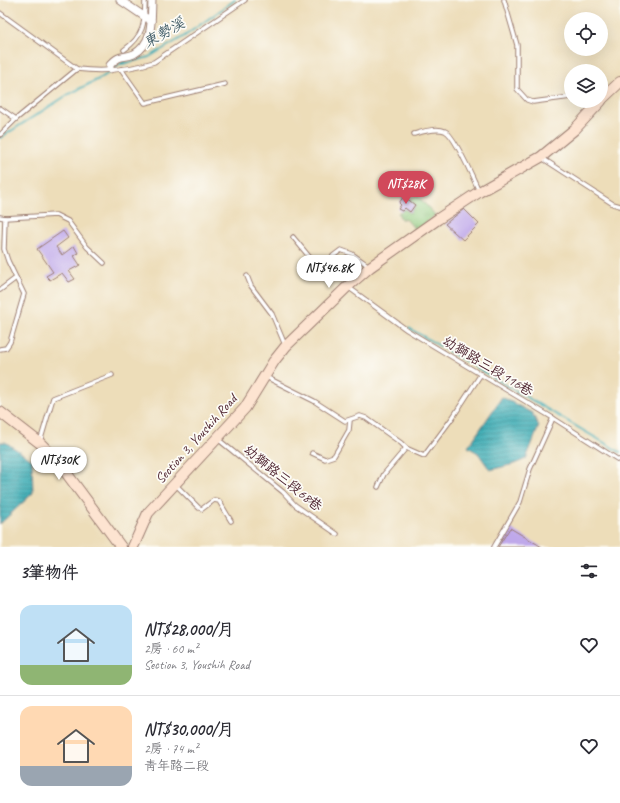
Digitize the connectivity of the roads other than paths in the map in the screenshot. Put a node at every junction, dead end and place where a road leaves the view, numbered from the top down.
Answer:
1 (120, 0) edge
2 (145, 0) edge
3 (152, 0) edge
4 (245, 0) edge
5 (504, 0) edge
6 (0, 13) edge
7 (148, 20) junction
8 (124, 50) dead end
9 (77, 69) junction
10 (110, 69) junction
11 (121, 69) junction
12 (620, 82) edge
13 (225, 84) dead end
14 (611, 89) junction
15 (608, 90) edge
16 (608, 93) edge
17 (564, 98) edge
18 (0, 108) edge
19 (594, 108) edge
20 (16, 119) junction
21 (414, 134) dead end
22 (0, 135) edge
23 (541, 158) junction
24 (479, 192) junction
25 (620, 206) edge
26 (0, 217) edge
27 (5, 218) junction
28 (293, 237) dead end
29 (104, 263) dead end
30 (370, 267) junction
31 (248, 276) dead end
32 (16, 278) junction
33 (347, 287) junction
34 (0, 290) edge
35 (286, 346) junction
36 (0, 349) edge
37 (481, 374) junction
38 (112, 375) dead end
39 (265, 377) junction
40 (0, 412) edge
41 (553, 418) junction
42 (350, 420) junction
43 (216, 438) junction
44 (40, 443) junction
45 (406, 448) junction
46 (312, 453) dead end
47 (620, 461) edge
48 (174, 483) junction
49 (378, 487) dead end
50 (231, 521) dead end
51 (337, 534) dead end
52 (121, 547) edge
53 (133, 547) edge
54 (494, 547) edge

1 - 7 street
2 - 7 lane
3 - 7 street
4 - 11 lane
5 - 17 lane
6 - 9 lane
7 - 8 lane
7 - 10 street
9 - 10 lane
9 - 20 lane
10 - 11 lane
11 - 13 lane
12 - 14 street, Section 3, Youshih Road
14 - 15 lane
14 - 16 street, Section 3, Youshih Road
18 - 20 lane
19 - 23 street, Section 3, Youshih Road
20 - 22 lane
21 - 24 lane
23 - 24 street, Section 3, Youshih Road
23 - 25 lane
24 - 30 street, Section 3, Youshih Road
26 - 27 lane
27 - 29 lane
27 - 32 lane
28 - 30 lane
30 - 33 street, Section 3, Youshih Road
31 - 35 lane
32 - 34 lane
32 - 36 lane
33 - 35 street, Section 3, Youshih Road
33 - 37 lane, 幼獅路三段116巷
35 - 39 street, Section 3, Youshih Road
37 - 41 lane, 幼獅路三段116巷
37 - 45 lane
38 - 44 lane
39 - 42 lane
39 - 43 street, Section 3, Youshih Road
40 - 44 street
41 - 47 lane, 幼獅路三段116巷
41 - 54 lane
42 - 45 lane
42 - 46 lane
43 - 48 street, Section 3, Youshih Road
43 - 51 lane, 幼獅路三段68巷
44 - 52 street
45 - 49 lane
48 - 50 lane
48 - 53 street, Section 3, Youshih Road

